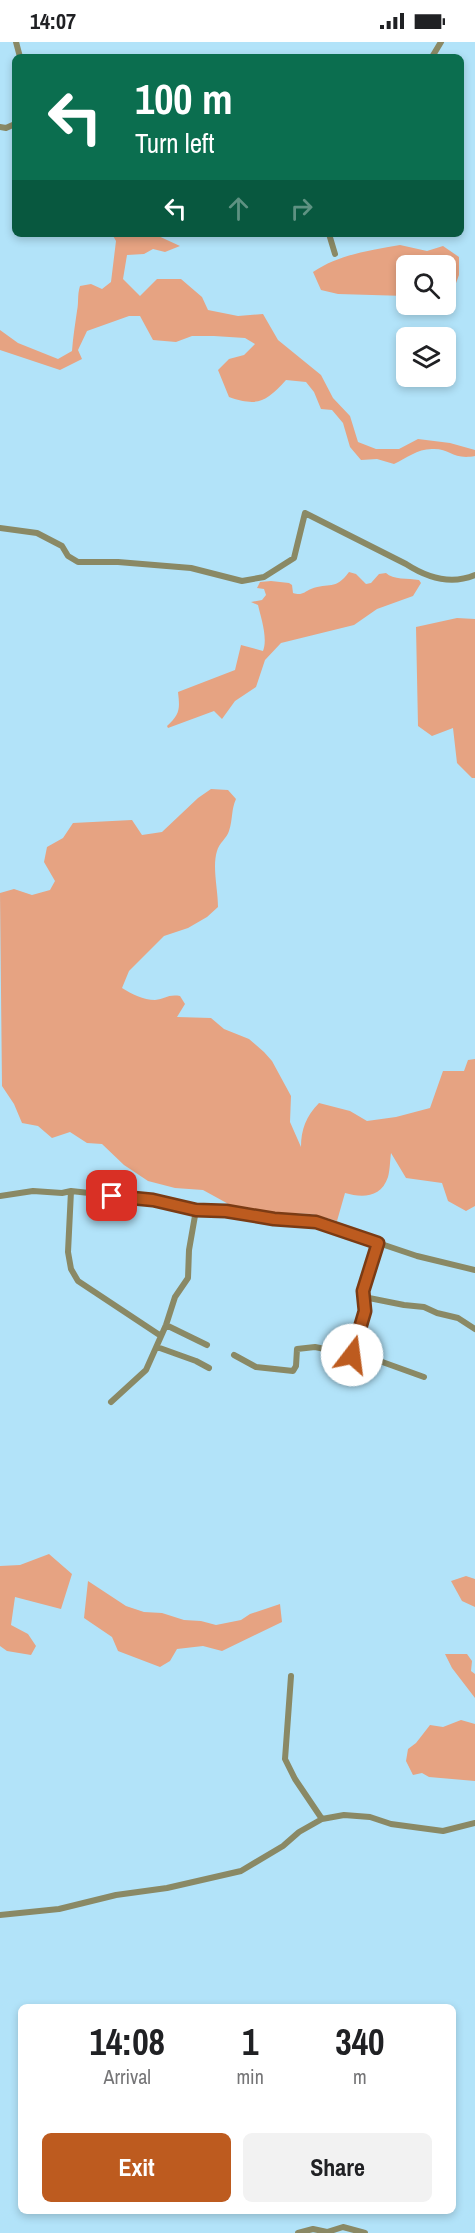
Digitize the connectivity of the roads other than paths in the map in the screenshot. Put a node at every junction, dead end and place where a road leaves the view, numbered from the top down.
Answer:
1 (330, 237) edge
2 (335, 254) dead end
3 (0, 528) edge
4 (475, 575) edge
5 (71, 1191) junction
6 (0, 1196) edge
7 (196, 1210) junction
8 (378, 1243) junction
9 (475, 1270) edge
10 (364, 1297) junction
11 (166, 1325) junction
12 (475, 1329) edge
13 (161, 1336) junction
14 (207, 1345) dead end
15 (157, 1347) junction
16 (234, 1355) dead end
17 (352, 1355) junction
18 (209, 1368) dead end
19 (424, 1377) dead end
20 (111, 1402) dead end
21 (291, 1676) dead end
22 (322, 1819) junction
23 (475, 1823) edge
24 (0, 1916) edge
25 (298, 2233) edge
26 (365, 2233) edge

1 - 2 street
3 - 4 street
5 - 6 street
5 - 7 street
5 - 13 street
7 - 8 street
7 - 11 street
8 - 9 street
8 - 10 street
10 - 12 street
10 - 17 street
11 - 13 street
11 - 14 street
13 - 15 street
15 - 18 street
15 - 20 street
16 - 17 street
17 - 19 street
21 - 22 street
22 - 23 street
22 - 24 street
25 - 26 street

